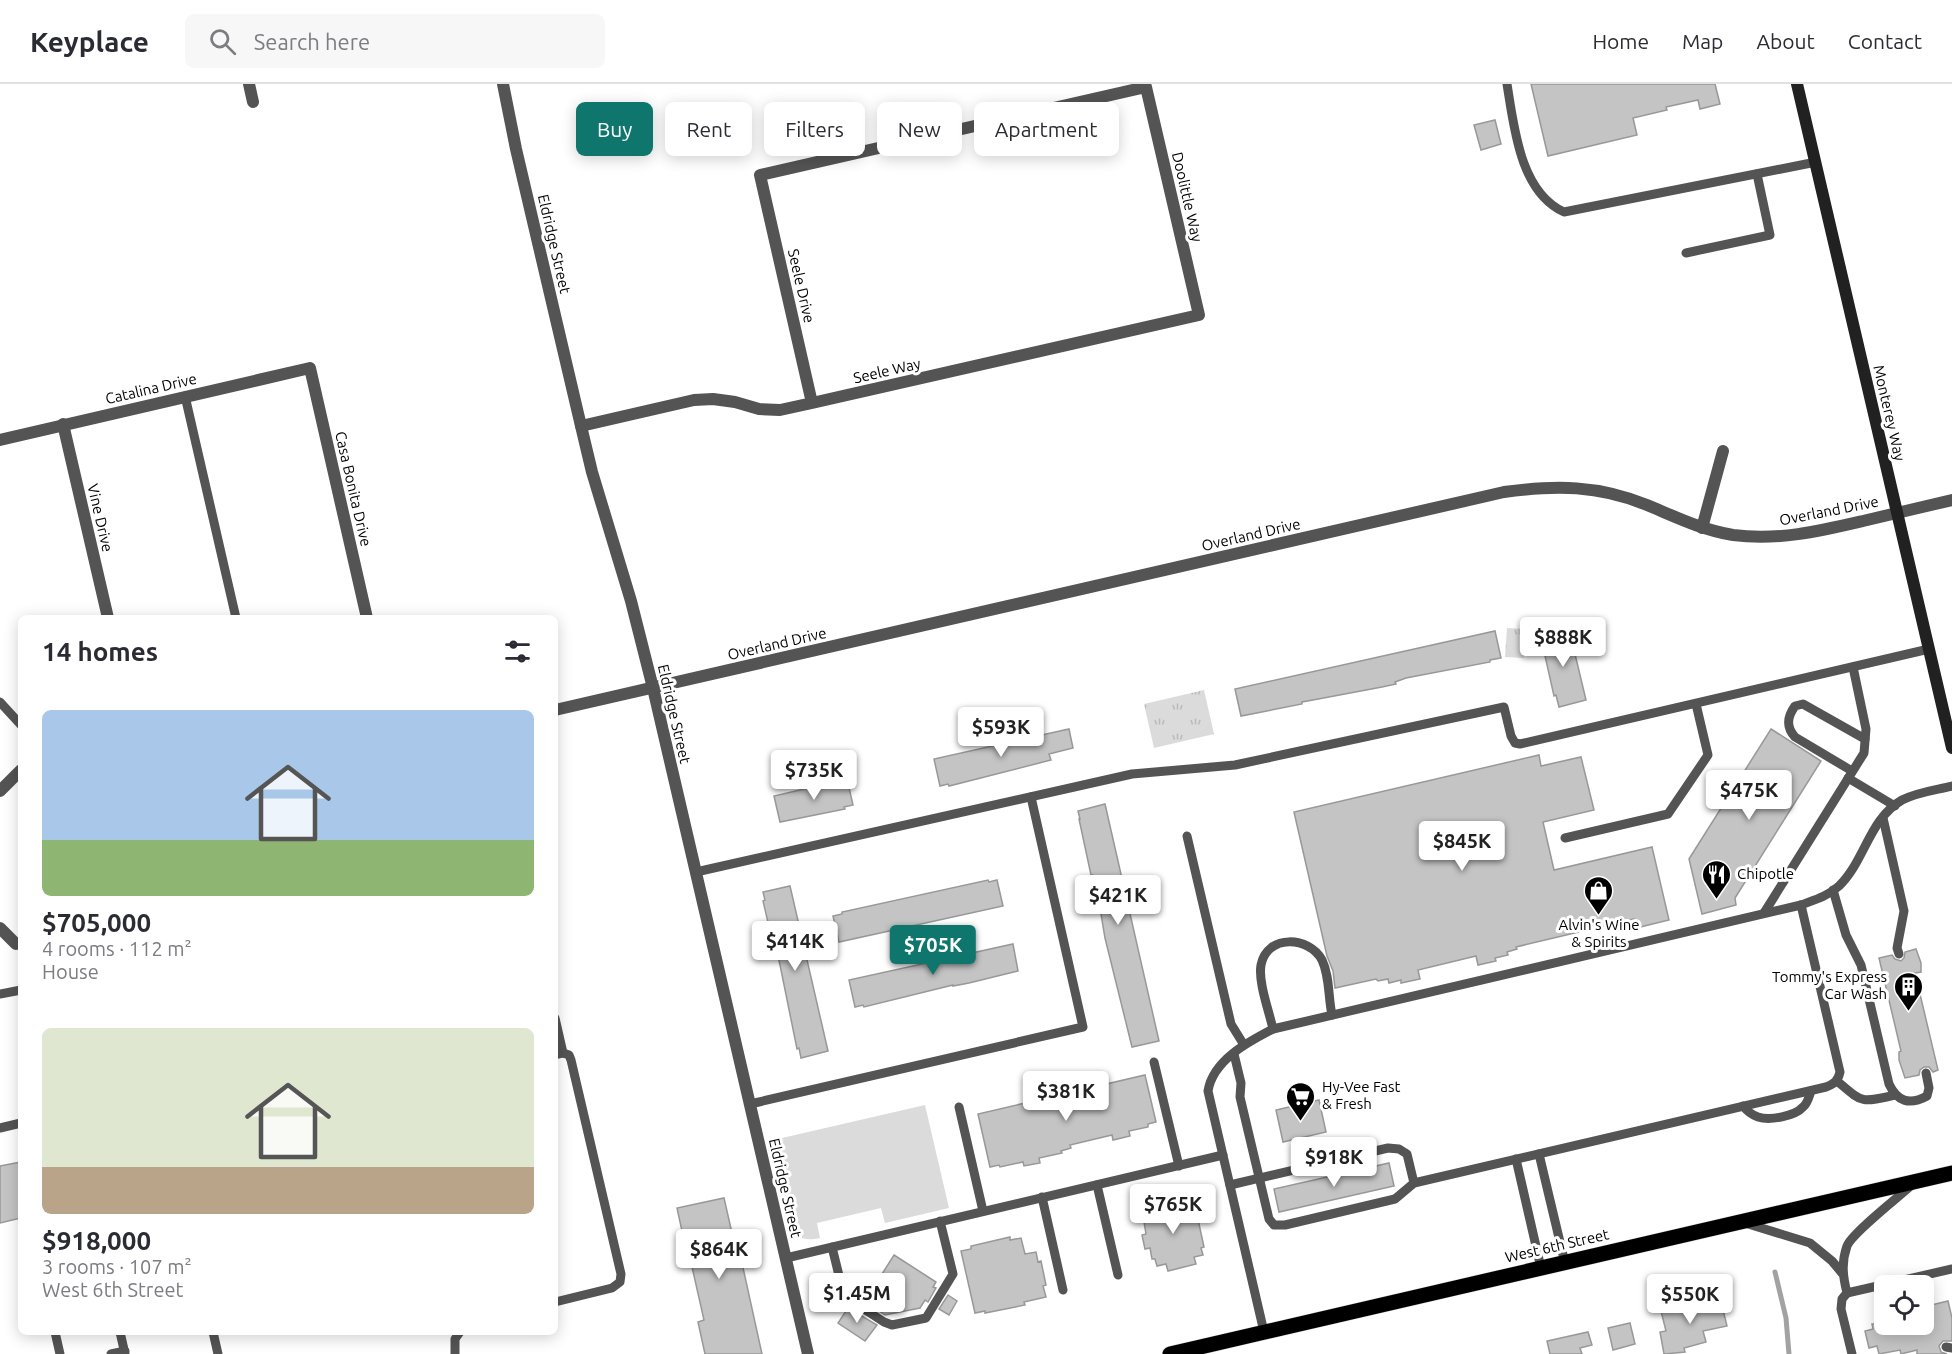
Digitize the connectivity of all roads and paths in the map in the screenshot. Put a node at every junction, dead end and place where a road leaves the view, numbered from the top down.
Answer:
1 (249, 84) edge
2 (503, 84) edge
3 (1507, 84) edge
4 (1797, 84) edge
5 (253, 102) dead end
6 (1816, 162) junction
7 (1757, 174) junction
8 (760, 175) joint
9 (1686, 253) dead end
10 (1199, 315) joint
11 (310, 368) joint
12 (185, 396) junction
13 (812, 403) junction
14 (63, 424) junction
15 (581, 426) junction
16 (0, 440) edge
17 (1723, 451) dead end
18 (1952, 500) edge
19 (1897, 513) junction
20 (1702, 528) junction
21 (107, 615) edge
22 (235, 615) edge
23 (366, 615) edge
24 (1929, 649) junction
25 (1853, 667) junction
26 (653, 688) junction
27 (0, 702) edge
28 (1696, 704) junction
29 (558, 709) edge
30 (18, 723) edge
31 (1865, 739) junction
32 (1952, 748) edge
33 (18, 773) edge
34 (1850, 775) junction
35 (1952, 786) edge
36 (0, 791) edge
37 (1031, 797) junction
38 (1895, 806) junction
39 (1883, 818) junction
40 (1187, 836) dead end
41 (1564, 838) dead end
42 (696, 872) junction
43 (1833, 891) junction
44 (1801, 905) junction
45 (1764, 913) junction
46 (0, 928) edge
47 (18, 942) edge
48 (1899, 954) dead end
49 (18, 991) edge
50 (0, 994) edge
51 (1332, 1015) junction
52 (1273, 1029) junction
53 (1244, 1045) junction
54 (559, 1054) edge
55 (1234, 1054) junction
56 (1154, 1062) dead end
57 (1926, 1073) dead end
58 (1837, 1081) junction
59 (1811, 1091) junction
60 (1894, 1095) junction
61 (750, 1104) junction
62 (1743, 1106) junction
63 (958, 1107) dead end
64 (18, 1124) edge
65 (0, 1128) edge
66 (1539, 1154) junction
67 (1223, 1155) junction
68 (1516, 1159) junction
69 (1179, 1166) junction
70 (1952, 1173) edge
71 (1259, 1178) junction
72 (1916, 1182) junction
73 (1414, 1183) junction
74 (1096, 1185) junction
75 (1230, 1185) junction
76 (1042, 1197) junction
77 (983, 1211) junction
78 (940, 1221) junction
79 (1741, 1222) junction
80 (832, 1246) junction
81 (786, 1258) junction
82 (1565, 1263) junction
83 (1541, 1268) junction
84 (1952, 1269) edge
85 (1842, 1273) junction
86 (1118, 1275) dead end
87 (1063, 1290) dead end
88 (1847, 1293) junction
89 (558, 1301) edge
90 (1264, 1332) junction
91 (57, 1335) edge
92 (121, 1335) edge
93 (214, 1335) edge
94 (458, 1335) edge
95 (125, 1352) edge
96 (60, 1354) edge
97 (111, 1354) edge
98 (218, 1354) edge
99 (455, 1354) edge
100 (808, 1354) edge
101 (1170, 1354) edge
102 (1852, 1354) edge

1 - 5 street
2 - 15 street, Eldridge Street
3 - 7 lane
4 - 6 street, Monterey Way
6 - 7 lane
6 - 19 street, Monterey Way
7 - 9 lane
8 - 10 street, Doolittle Way
8 - 13 street, Seele Drive
10 - 13 street, Seele Way
11 - 12 street, Catalina Drive
11 - 23 street, Casa Bonita Drive
12 - 14 street, Catalina Drive
12 - 22 lane
13 - 15 street, Seele Way
14 - 16 street, Catalina Drive
14 - 21 street, Vine Drive
15 - 26 street, Eldridge Street
17 - 20 street
18 - 19 street, Overland Drive
19 - 20 street, Overland Drive
19 - 24 street, Monterey Way
20 - 26 street, Overland Drive
24 - 25 lane
24 - 32 street, Monterey Way
25 - 28 lane
25 - 31 lane
26 - 29 street, Overland Drive
26 - 42 street, Eldridge Street
27 - 30 lane
28 - 37 lane
28 - 41 lane
31 - 34 lane
31 - 34 lane
33 - 36 street
34 - 38 lane
34 - 45 lane
35 - 38 lane
37 - 42 lane
37 - 61 lane
38 - 39 lane
39 - 43 lane
39 - 48 lane
40 - 53 lane
42 - 61 street, Eldridge Street
43 - 44 lane
43 - 60 lane
44 - 45 lane
44 - 58 lane
45 - 51 lane
46 - 47 street
49 - 50 lane
51 - 52 lane
51 - 52 lane
52 - 53 lane
53 - 55 lane
54 - 89 lane
55 - 67 lane
55 - 71 lane
56 - 69 lane
57 - 60 lane
58 - 59 lane
58 - 60 lane
59 - 62 lane
59 - 62 lane
61 - 81 street, Eldridge Street
62 - 66 lane
63 - 77 lane
64 - 65 lane
66 - 68 lane
66 - 82 lane
67 - 69 lane
67 - 75 lane
68 - 73 lane
68 - 83 lane
69 - 74 lane
70 - 72 main road, West 6th Street
71 - 73 lane
71 - 73 lane
71 - 75 lane
72 - 79 main road, West 6th Street
72 - 85 lane
74 - 76 lane
74 - 86 lane
75 - 90 lane
76 - 77 lane
76 - 87 lane
77 - 78 lane
78 - 80 lane
78 - 80 lane
79 - 82 main road, West 6th Street
79 - 85 lane
80 - 81 lane
81 - 100 street, Eldridge Street
82 - 83 main road, West 6th Street
83 - 90 main road, West 6th Street
84 - 88 lane
85 - 88 lane
88 - 102 lane
90 - 101 main road, West 6th Street
91 - 96 lane
92 - 95 lane
93 - 98 lane
94 - 99 lane
95 - 97 lane

